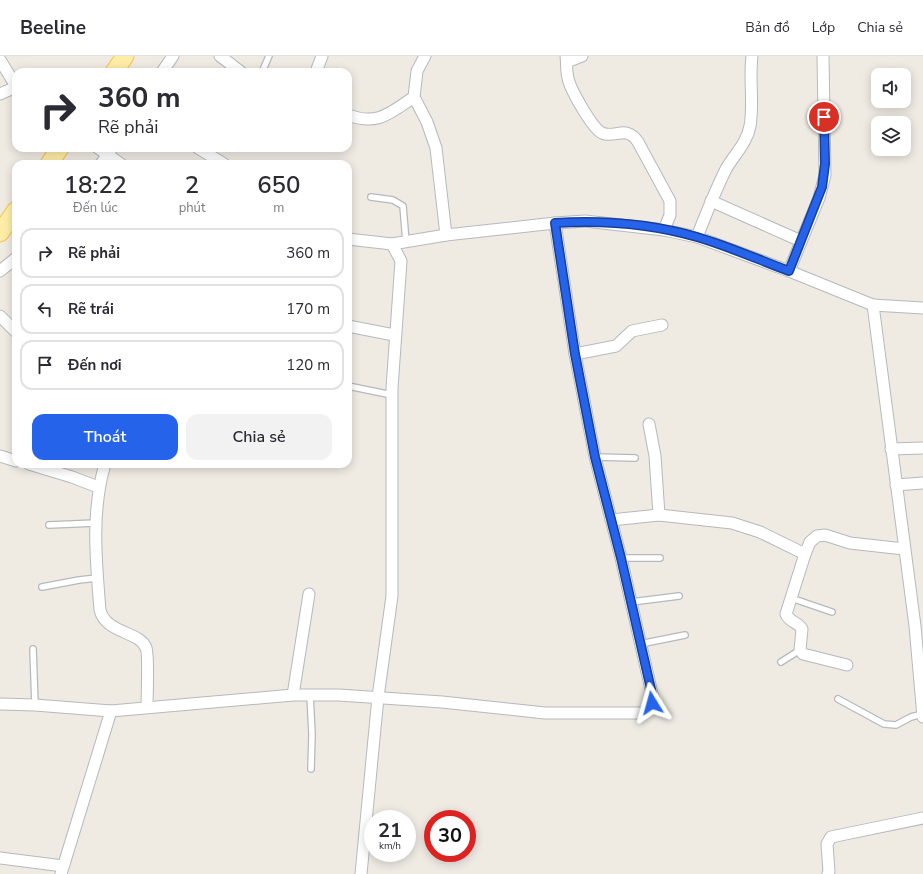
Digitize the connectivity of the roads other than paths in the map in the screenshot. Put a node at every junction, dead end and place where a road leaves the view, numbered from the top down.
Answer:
1 (125, 56) edge
2 (172, 56) edge
3 (220, 56) edge
4 (269, 56) edge
5 (322, 56) edge
6 (425, 56) edge
7 (582, 56) edge
8 (752, 56) edge
9 (823, 56) edge
10 (566, 59) edge
11 (0, 60) edge
12 (117, 68) edge
13 (164, 68) edge
14 (236, 68) edge
15 (264, 68) edge
16 (318, 68) edge
17 (12, 80) edge
18 (12, 88) edge
19 (0, 94) edge
20 (414, 97) junction
21 (352, 116) edge
22 (111, 152) edge
23 (204, 152) edge
24 (118, 160) edge
25 (218, 160) edge
26 (371, 198) dead end
27 (711, 201) junction
28 (12, 216) edge
29 (555, 223) junction
30 (664, 230) junction
31 (0, 233) edge
32 (446, 235) junction
33 (698, 237) junction
34 (352, 239) edge
35 (801, 241) junction
36 (406, 242) junction
37 (392, 244) junction
38 (12, 261) edge
39 (0, 271) edge
40 (789, 271) junction
41 (873, 305) junction
42 (923, 308) edge
43 (0, 316) edge
44 (662, 325) dead end
45 (352, 327) edge
46 (12, 328) edge
47 (394, 335) junction
48 (575, 354) junction
49 (352, 387) edge
50 (392, 395) junction
51 (649, 424) dead end
52 (923, 448) edge
53 (891, 449) junction
54 (0, 456) edge
55 (595, 457) junction
56 (635, 458) dead end
57 (12, 460) edge
58 (42, 468) edge
59 (104, 468) edge
60 (923, 483) edge
61 (896, 485) junction
62 (98, 487) junction
63 (659, 515) junction
64 (611, 520) junction
65 (96, 523) junction
66 (49, 525) dead end
67 (904, 549) junction
68 (805, 554) junction
69 (621, 558) junction
70 (660, 558) dead end
71 (97, 578) junction
72 (42, 587) dead end
73 (309, 594) dead end
74 (679, 596) dead end
75 (791, 598) junction
76 (631, 602) junction
77 (832, 612) dead end
78 (919, 626) edge
79 (684, 636) dead end
80 (640, 644) junction
81 (33, 650) dead end
82 (800, 650) junction
83 (781, 662) dead end
84 (847, 665) dead end
85 (293, 695) junction
86 (310, 695) junction
87 (378, 697) junction
88 (838, 699) dead end
89 (0, 704) edge
90 (35, 705) junction
91 (147, 707) junction
92 (111, 711) junction
93 (923, 715) edge
94 (311, 769) dead end
95 (923, 818) edge
96 (0, 858) edge
97 (62, 870) edge
98 (361, 874) edge
99 (828, 874) edge

1 - 12 main road
2 - 13 street
3 - 14 street
4 - 15 lane
5 - 16 street
6 - 20 street
7 - 10 street
8 - 27 street
9 - 35 street
10 - 30 street
11 - 17 street
18 - 19 street
20 - 21 street
20 - 32 street
22 - 24 street
23 - 25 street
26 - 36 lane
27 - 33 street
27 - 35 street
28 - 31 main road
29 - 30 street
29 - 32 street
29 - 48 street
30 - 33 street
32 - 36 street
33 - 40 street
34 - 37 street
35 - 40 street
36 - 37 street
37 - 47 street
38 - 39 street
40 - 41 street
41 - 42 street
41 - 53 street
43 - 46 street
44 - 48 street
45 - 47 street
47 - 50 street
48 - 55 street
49 - 50 lane
50 - 87 street
51 - 63 street
52 - 53 street
53 - 61 street
54 - 57 street
55 - 56 lane
55 - 64 street
58 - 62 street
59 - 62 street
60 - 61 street
61 - 67 street
62 - 65 street
63 - 64 street
63 - 68 street
64 - 69 street
65 - 66 lane
65 - 71 street
67 - 68 street
67 - 78 street
68 - 75 street
69 - 70 lane
69 - 76 street
71 - 72 lane
71 - 91 street
73 - 85 street
74 - 76 lane
75 - 77 lane
75 - 82 street
76 - 80 street
78 - 93 street
79 - 80 lane
80 - 87 street
81 - 90 lane
82 - 83 lane
82 - 84 street
85 - 86 street
85 - 91 street
86 - 87 street
86 - 94 lane
87 - 98 street
88 - 93 lane
89 - 90 street
90 - 92 street
91 - 92 street
92 - 97 street
95 - 99 street
96 - 97 street

